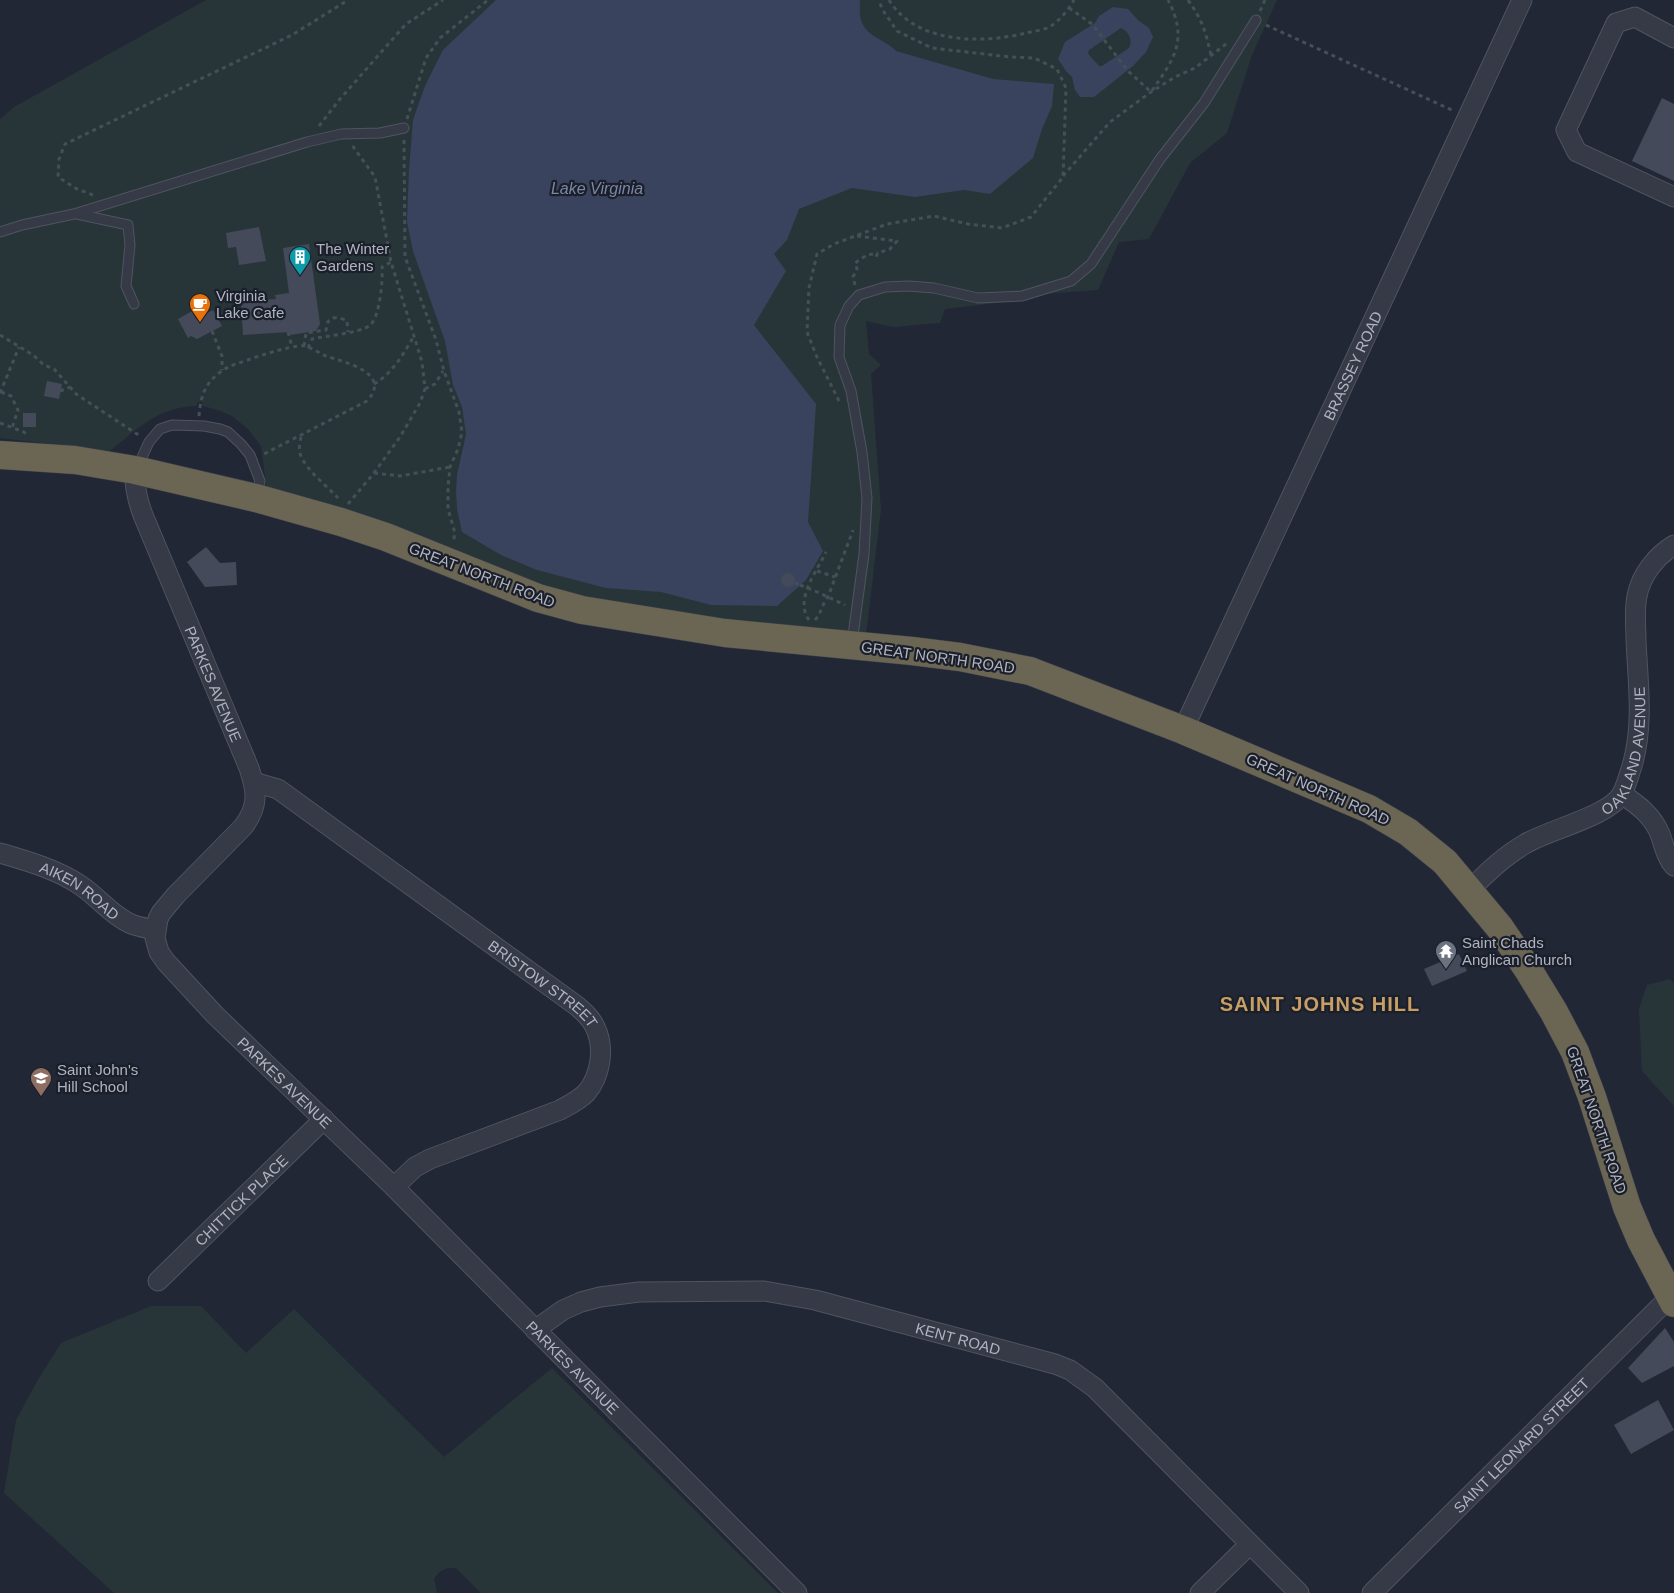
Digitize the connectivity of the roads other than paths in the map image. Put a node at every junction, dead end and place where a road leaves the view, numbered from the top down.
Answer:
1 (1522, 0) edge
2 (1256, 20) road end
3 (1674, 38) edge
4 (404, 128) road end
5 (1674, 197) edge
6 (77, 213) junction
7 (0, 232) edge
8 (134, 304) dead end
9 (0, 456) edge
10 (135, 470) junction
11 (256, 498) junction
12 (1674, 545) edge
13 (852, 645) junction
14 (1183, 730) junction
15 (254, 782) junction
16 (1622, 794) junction
17 (0, 853) edge
18 (1674, 866) edge
19 (1470, 890) junction
20 (156, 930) junction
21 (324, 1119) junction
22 (394, 1187) junction
23 (158, 1281) dead end
24 (1672, 1300) edge
25 (535, 1330) junction
26 (1250, 1544) junction
27 (797, 1593) edge
28 (1200, 1593) edge
29 (1299, 1593) edge
30 (1372, 1593) edge

1 - 14 street, BRASSEY ROAD
2 - 13 lane
3 - 5 street
4 - 6 lane
6 - 7 lane
6 - 8 lane
9 - 10 highway, GREAT NORTH ROAD
10 - 11 highway, GREAT NORTH ROAD
10 - 11 lane
10 - 15 street, PARKES AVENUE
11 - 13 highway, GREAT NORTH ROAD
12 - 16 street, OAKLAND AVENUE
13 - 14 highway, GREAT NORTH ROAD
14 - 19 highway, GREAT NORTH ROAD
15 - 20 street, PARKES AVENUE
15 - 22 street, BRISTOW STREET
16 - 18 street
16 - 19 street, OAKLAND AVENUE
17 - 20 street, AIKEN ROAD
19 - 24 highway, GREAT NORTH ROAD
20 - 21 street, PARKES AVENUE
21 - 22 street, PARKES AVENUE
21 - 23 street, CHITTICK PLACE
22 - 25 street, PARKES AVENUE
24 - 30 street, SAINT LEONARD STREET
25 - 26 street, KENT ROAD
25 - 27 street, PARKES AVENUE
26 - 28 street
26 - 29 street, KENT ROAD

